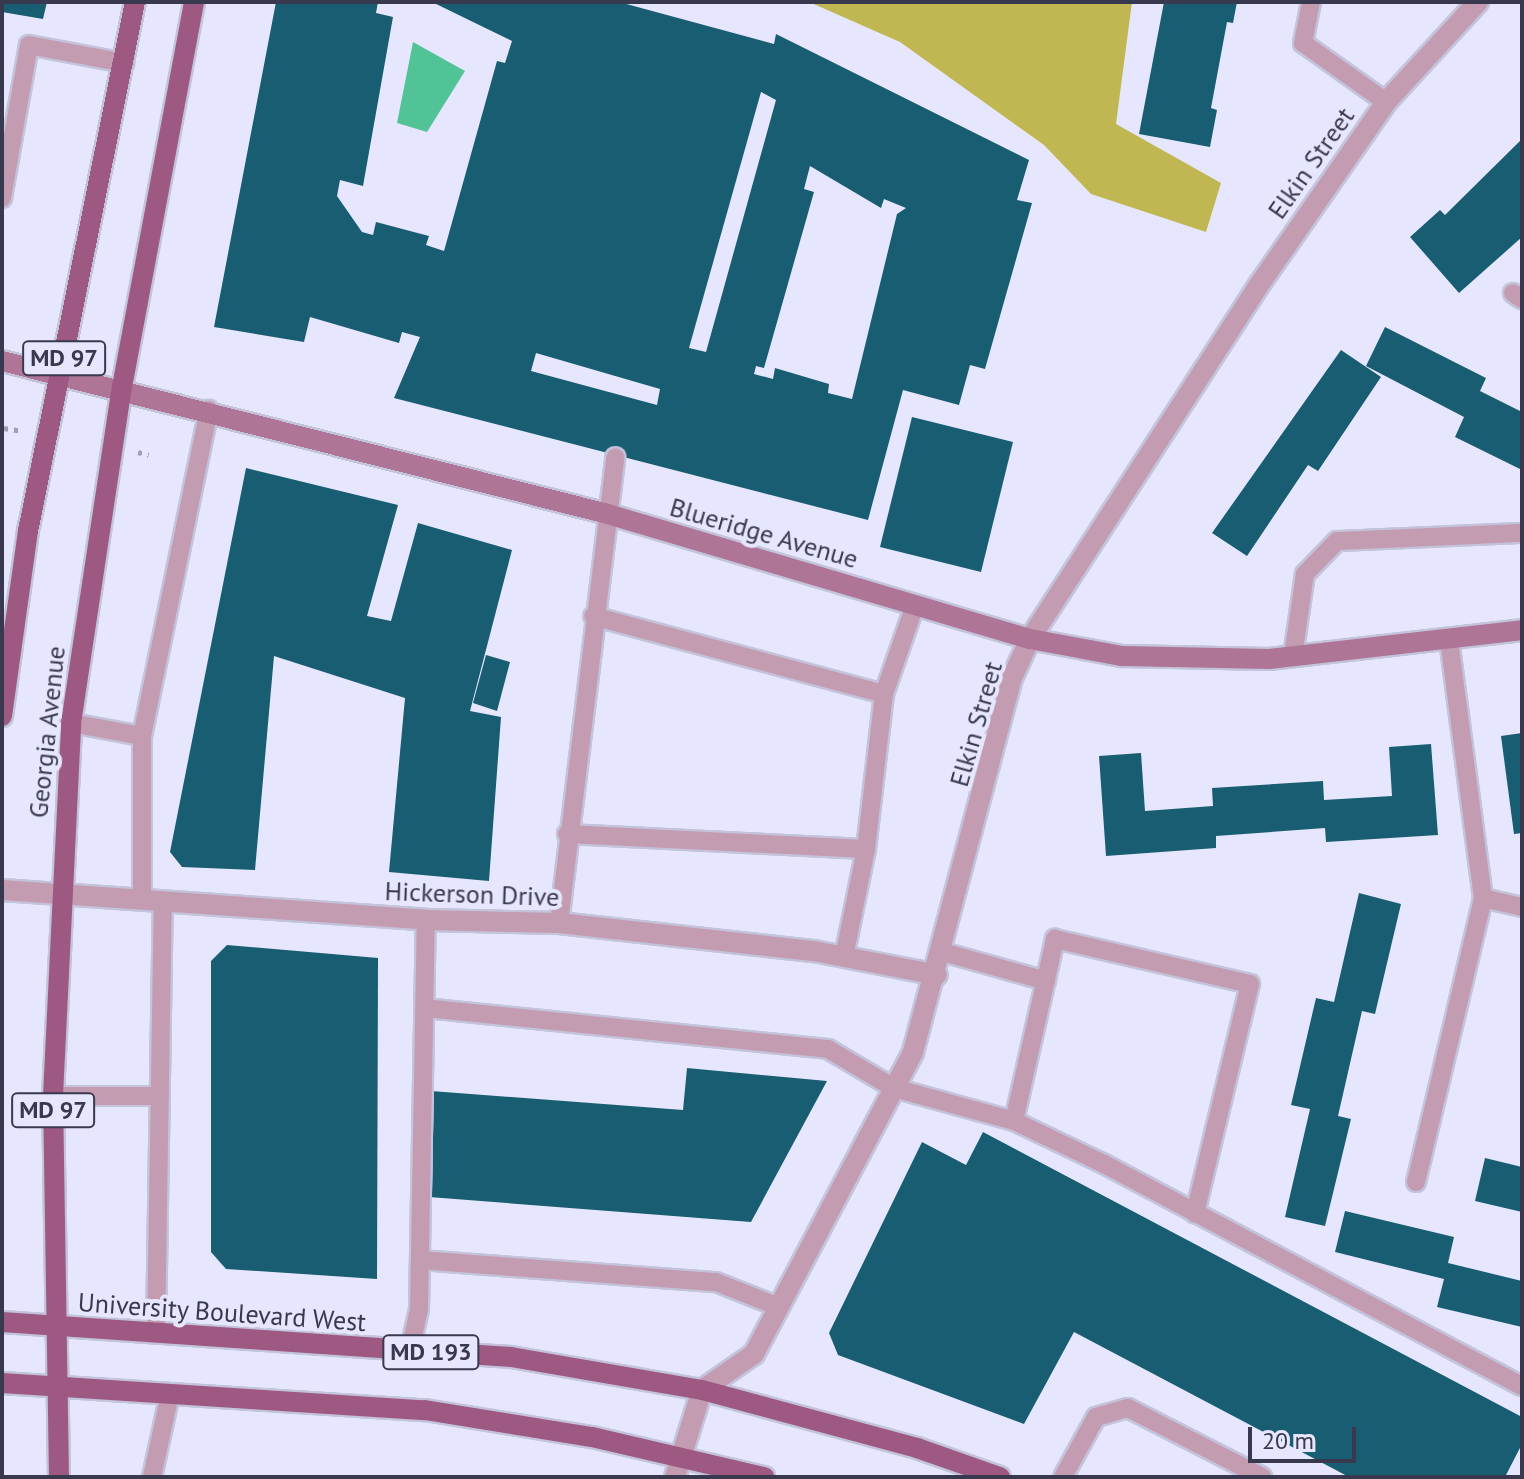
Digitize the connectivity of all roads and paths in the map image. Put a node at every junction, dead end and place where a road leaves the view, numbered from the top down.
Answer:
1 (135, 2) edge
2 (194, 2) edge
3 (1311, 2) edge
4 (1478, 2) edge
5 (124, 63) junction
6 (1386, 102) junction
7 (2, 198) edge
8 (2, 361) edge
9 (61, 372) junction
10 (122, 387) junction
11 (209, 410) junction
12 (615, 457) dead end
13 (604, 513) junction
14 (1522, 533) edge
15 (915, 605) junction
16 (593, 616) junction
17 (1522, 630) edge
18 (1449, 638) junction
19 (1030, 639) junction
20 (1293, 656) junction
21 (884, 694) junction
22 (2, 716) edge
23 (71, 723) junction
24 (142, 736) junction
25 (567, 834) junction
26 (866, 849) junction
27 (2, 890) edge
28 (59, 893) junction
29 (1483, 898) junction
30 (142, 899) junction
31 (163, 901) junction
32 (1522, 907) edge
33 (426, 920) junction
34 (559, 923) junction
35 (943, 952) junction
36 (844, 957) junction
37 (937, 975) junction
38 (1046, 981) junction
39 (425, 1008) junction
40 (894, 1088) junction
41 (53, 1096) junction
42 (160, 1096) junction
43 (1014, 1121) junction
44 (1416, 1182) dead end
45 (1195, 1213) junction
46 (420, 1260) junction
47 (779, 1307) junction
48 (2, 1322) edge
49 (60, 1327) junction
50 (156, 1334) junction
51 (410, 1350) junction
52 (2, 1383) edge
53 (1522, 1386) edge
54 (60, 1388) junction
55 (702, 1390) junction
56 (170, 1394) junction
57 (681, 1456) junction
58 (59, 1477) edge
59 (152, 1477) edge
60 (675, 1477) edge
61 (764, 1477) edge
62 (1000, 1477) edge
63 (1063, 1477) edge
64 (1262, 1477) edge

1 - 5 main road, Georgia Avenue / MD 97
2 - 10 main road, Georgia Avenue / MD 97
3 - 6 lane
4 - 6 street, Elkin Street
5 - 7 lane
5 - 9 main road, Georgia Avenue / MD 97
6 - 19 street, Elkin Street
8 - 9 street, Blueridge Avenue
9 - 10 street, Blueridge Avenue
9 - 22 main road, Georgia Avenue / MD 97
10 - 11 street, Blueridge Avenue
10 - 23 main road, Georgia Avenue / MD 97
11 - 13 street, Blueridge Avenue
11 - 24 lane
12 - 13 lane
13 - 15 street, Blueridge Avenue
13 - 16 lane
14 - 20 lane
15 - 19 street, Blueridge Avenue
15 - 21 lane
16 - 21 lane
16 - 25 lane
17 - 18 street, Blueridge Avenue
18 - 20 street, Blueridge Avenue
18 - 29 lane
19 - 20 street, Blueridge Avenue
19 - 35 street, Elkin Street
21 - 26 lane
23 - 24 lane
23 - 28 main road, Georgia Avenue / MD 97
24 - 30 lane
25 - 26 lane
25 - 34 lane
26 - 36 lane
27 - 28 street, Hickerson Drive
28 - 30 street, Hickerson Drive
28 - 41 main road, Georgia Avenue / MD 97
29 - 32 lane
29 - 44 lane
30 - 31 street, Hickerson Drive
31 - 33 street, Hickerson Drive
31 - 42 lane
33 - 34 street, Hickerson Drive
33 - 39 lane
34 - 36 street, Hickerson Drive
35 - 37 street, Elkin Street
35 - 38 lane
36 - 37 street, Hickerson Drive
37 - 40 street, Elkin Street
38 - 43 lane
38 - 45 lane
39 - 40 lane
39 - 46 lane
40 - 43 lane
40 - 47 street, Elkin Street
41 - 42 lane
41 - 49 main road, Georgia Avenue / MD 97
42 - 50 lane
43 - 45 lane
45 - 53 lane
46 - 47 lane
46 - 51 lane
47 - 55 street, Elkin Street
48 - 49 main road, University Boulevard West / MD 193
49 - 50 main road, University Boulevard West / MD 193
49 - 54 main road, Georgia Avenue / MD 97
50 - 51 main road, University Boulevard West / MD 193
51 - 55 main road, University Boulevard West / MD 193
52 - 54 main road, MD 193
54 - 56 main road, MD 193
54 - 58 main road, Georgia Avenue / MD 97
55 - 57 street
55 - 62 main road, University Boulevard West / MD 193
56 - 57 main road, MD 193
56 - 59 lane
57 - 60 street
57 - 61 main road, MD 193
63 - 64 lane

